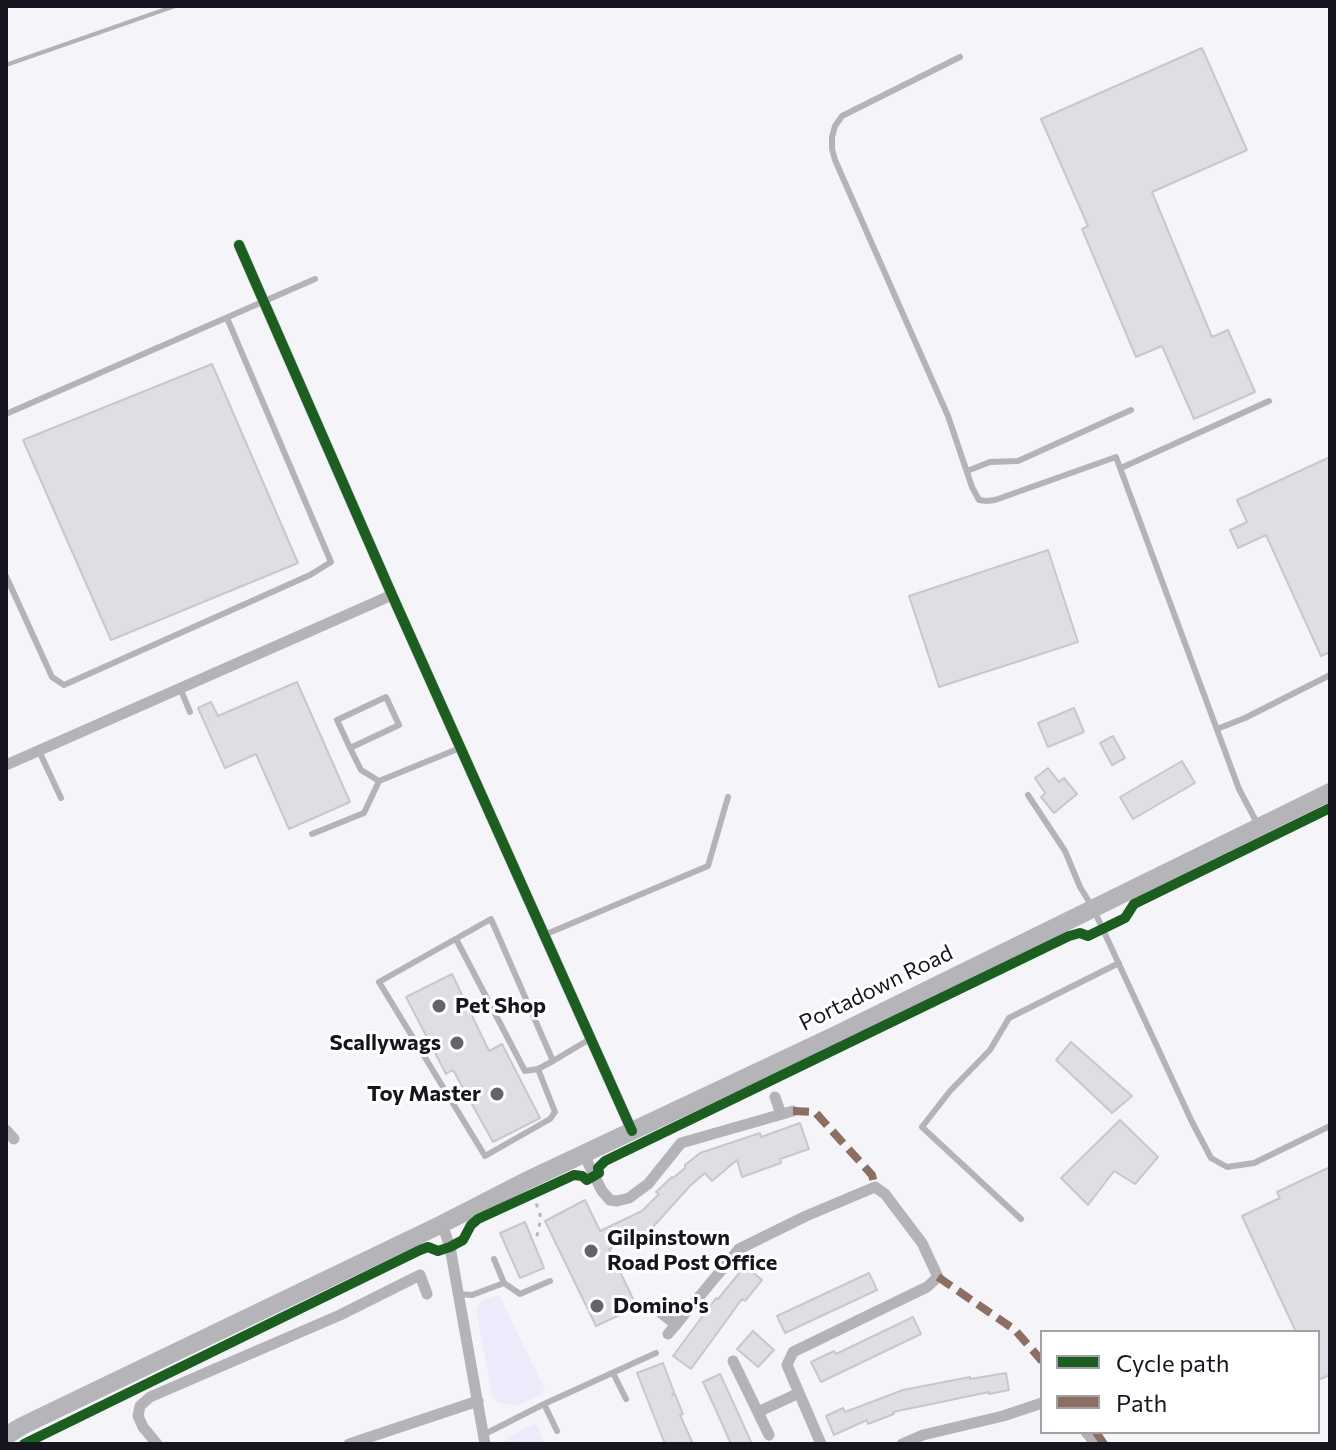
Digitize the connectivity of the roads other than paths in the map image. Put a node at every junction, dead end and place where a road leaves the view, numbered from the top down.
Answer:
1 (960, 57) dead end
2 (239, 245) dead end
3 (315, 279) dead end
4 (263, 302) junction
5 (227, 318) junction
6 (1269, 401) dead end
7 (1131, 410) dead end
8 (6, 414) edge
9 (1121, 468) junction
10 (967, 471) junction
11 (6, 576) edge
12 (392, 595) junction
13 (1330, 675) edge
14 (180, 688) junction
15 (190, 712) dead end
16 (1217, 729) junction
17 (350, 748) junction
18 (460, 748) junction
19 (39, 751) junction
20 (6, 765) edge
21 (379, 781) junction
22 (1330, 792) edge
23 (1028, 795) dead end
24 (728, 797) dead end
25 (61, 798) dead end
26 (1258, 827) junction
27 (312, 834) dead end
28 (1093, 908) junction
29 (544, 935) junction
30 (456, 939) junction
31 (1119, 963) junction
32 (590, 1039) junction
33 (553, 1061) junction
34 (538, 1069) junction
35 (775, 1097) dead end
36 (1330, 1126) edge
37 (632, 1131) junction
38 (583, 1153) junction
39 (1021, 1219) dead end
40 (442, 1224) junction
41 (494, 1259) dead end
42 (550, 1281) dead end
43 (504, 1283) junction
44 (427, 1294) dead end
45 (458, 1294) junction
46 (660, 1312) dead end
47 (656, 1353) dead end
48 (733, 1361) dead end
49 (613, 1373) junction
50 (799, 1393) junction
51 (626, 1399) dead end
52 (478, 1401) junction
53 (544, 1404) junction
54 (1040, 1404) edge
55 (758, 1412) junction
56 (557, 1431) dead end
57 (769, 1435) dead end
58 (6, 1436) edge
59 (484, 1439) edge
60 (157, 1444) edge
61 (349, 1444) edge
62 (821, 1444) edge
63 (902, 1444) edge

1 - 10 lane
2 - 4 street
3 - 4 lane
4 - 5 lane
4 - 12 street
5 - 8 lane
5 - 11 lane
6 - 9 lane
7 - 10 lane
9 - 10 lane
9 - 16 lane
12 - 14 street
12 - 18 street
13 - 16 lane
14 - 15 lane
14 - 19 street
16 - 26 lane
17 - 17 lane
17 - 21 lane
18 - 21 lane
18 - 29 street
19 - 20 street
19 - 25 lane
21 - 27 lane
22 - 26 highway, Portadown Road
23 - 28 lane
24 - 29 lane
26 - 28 highway, Portadown Road
28 - 31 lane
28 - 37 highway, Portadown Road
29 - 32 street
30 - 33 lane
30 - 34 lane
30 - 34 lane
31 - 36 lane
31 - 39 lane
32 - 33 lane
32 - 37 street
33 - 34 lane
35 - 38 street
37 - 38 highway, Portadown Road
38 - 40 highway, Portadown Road
40 - 45 street
40 - 58 highway, Portadown Road
41 - 43 lane
42 - 43 lane
43 - 45 lane
44 - 60 street
45 - 52 street
46 - 50 street
47 - 49 lane
48 - 55 street
49 - 51 lane
49 - 53 lane
50 - 55 street
50 - 62 street
52 - 59 street
52 - 61 street
53 - 56 lane
53 - 59 lane
54 - 63 street
55 - 57 street

